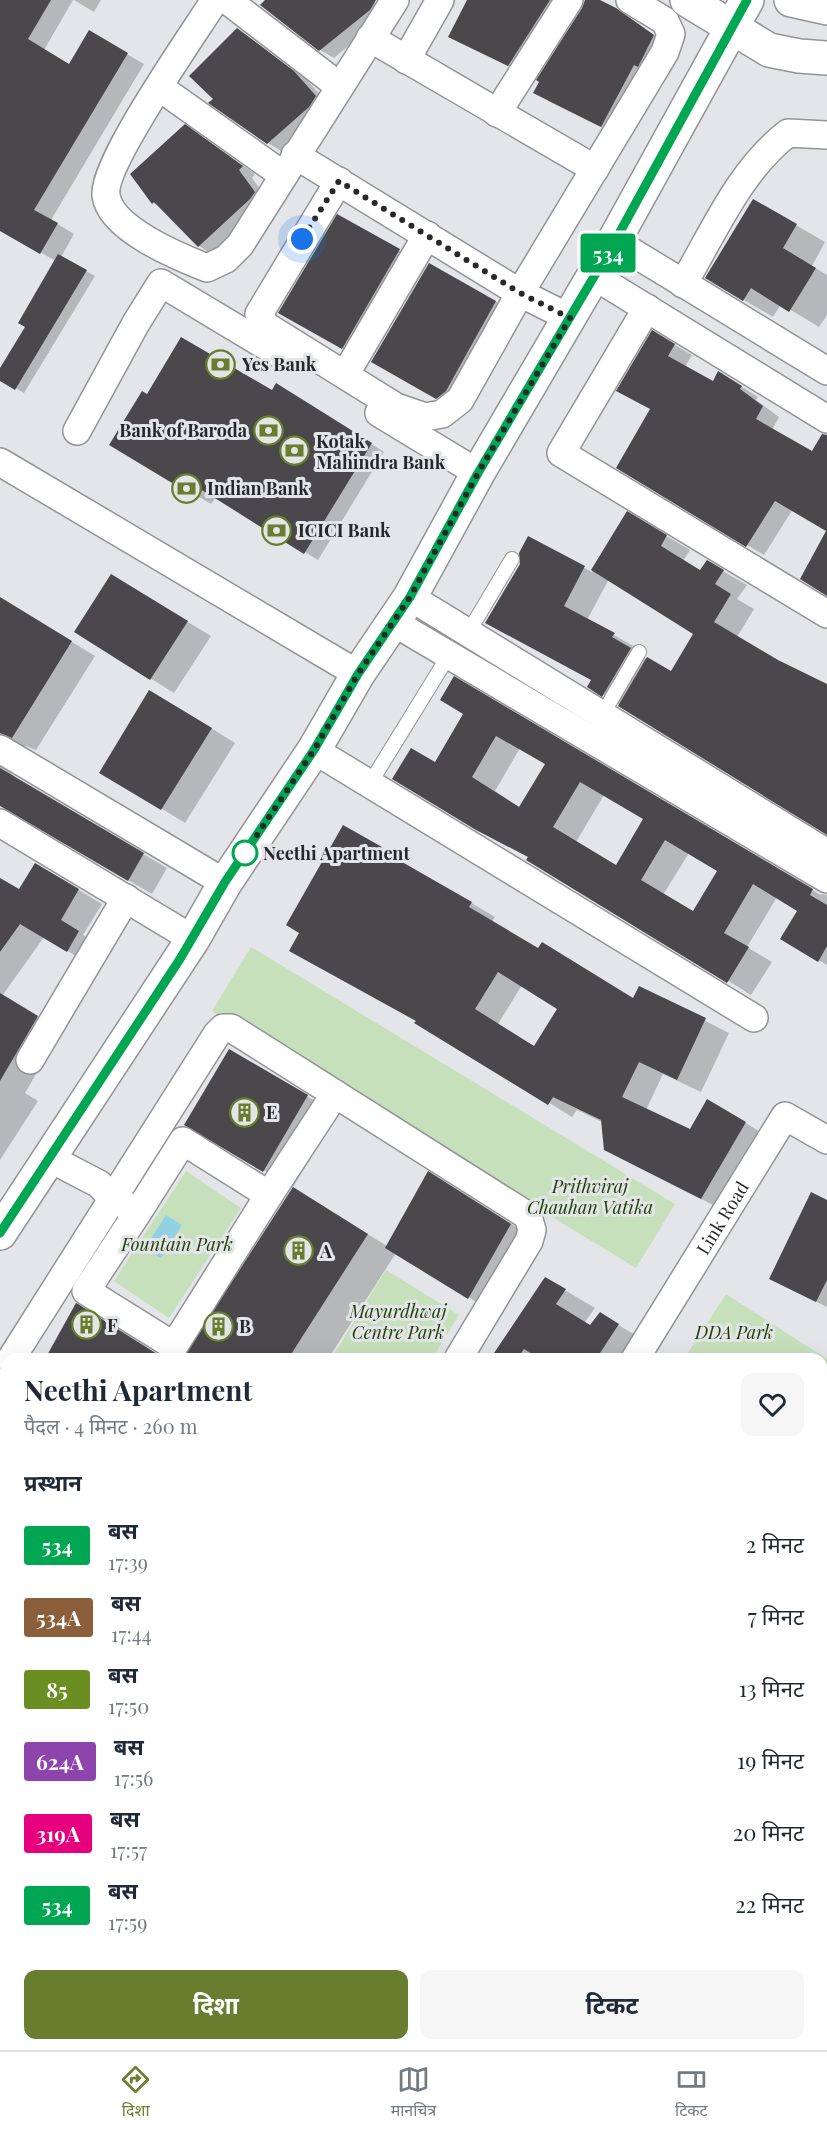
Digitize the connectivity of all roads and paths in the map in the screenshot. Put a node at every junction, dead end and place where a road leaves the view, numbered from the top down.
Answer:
1 (215, 0) edge
2 (227, 0) edge
3 (440, 0) edge
4 (569, 0) edge
5 (630, 0) edge
6 (687, 0) edge
7 (791, 0) edge
8 (392, 1) edge
9 (827, 8) edge
10 (739, 13) edge
11 (370, 38) junction
12 (827, 58) edge
13 (406, 60) junction
14 (339, 86) junction
15 (159, 87) junction
16 (497, 113) junction
17 (827, 135) edge
18 (289, 165) junction
19 (595, 169) junction
20 (339, 181) junction
21 (427, 235) junction
22 (615, 241) junction
23 (594, 276) junction
24 (683, 284) junction
25 (520, 293) junction
26 (647, 308) junction
27 (570, 318) junction
28 (827, 371) edge
29 (345, 375) junction
30 (827, 419) edge
31 (77, 431) dead end
32 (4, 472) edge
33 (478, 473) junction
34 (512, 559) dead end
35 (402, 610) junction
36 (827, 614) edge
37 (468, 633) junction
38 (639, 652) dead end
39 (449, 655) junction
40 (358, 674) junction
41 (602, 716) junction
42 (0, 748) edge
43 (314, 750) junction
44 (369, 785) junction
45 (0, 823) edge
46 (827, 853) edge
47 (827, 879) edge
48 (225, 882) junction
49 (126, 898) junction
50 (193, 939) junction
51 (754, 1018) dead end
52 (30, 1060) dead end
53 (335, 1094) junction
54 (827, 1140) edge
55 (51, 1159) junction
56 (269, 1195) junction
57 (112, 1198) junction
58 (138, 1212) junction
59 (0, 1233) edge
60 (15, 1353) edge
61 (462, 1353) edge
62 (639, 1353) edge

1 - 15 street
2 - 14 street
3 - 13 street
4 - 16 street
5 - 19 street
6 - 10 street
7 - 9 street
8 - 11 street
10 - 12 street
10 - 22 street
11 - 13 street
11 - 14 street
13 - 16 street
14 - 18 street
15 - 18 street
15 - 18 street
16 - 19 street
17 - 24 street
18 - 20 street
19 - 25 street
20 - 21 street
20 - 29 street
21 - 25 street
21 - 29 street
22 - 23 street
22 - 24 street
23 - 26 street
23 - 27 street
24 - 28 street
25 - 27 street
25 - 29 street
26 - 30 street
26 - 36 street
27 - 33 street
31 - 33 street
32 - 40 street
33 - 35 street
34 - 37 lane
35 - 37 street
35 - 39 street
35 - 40 street
37 - 41 street
38 - 41 lane
39 - 44 lane
39 - 47 street
40 - 43 street
41 - 46 street
42 - 48 street
43 - 44 street
43 - 48 street
44 - 51 street
45 - 49 street
48 - 50 street
49 - 50 street
49 - 52 street
50 - 55 street
53 - 56 street
53 - 57 street
53 - 61 street
54 - 62 street, Link Road
55 - 57 street
55 - 59 street
56 - 58 street
56 - 58 street
57 - 58 street
57 - 60 street

